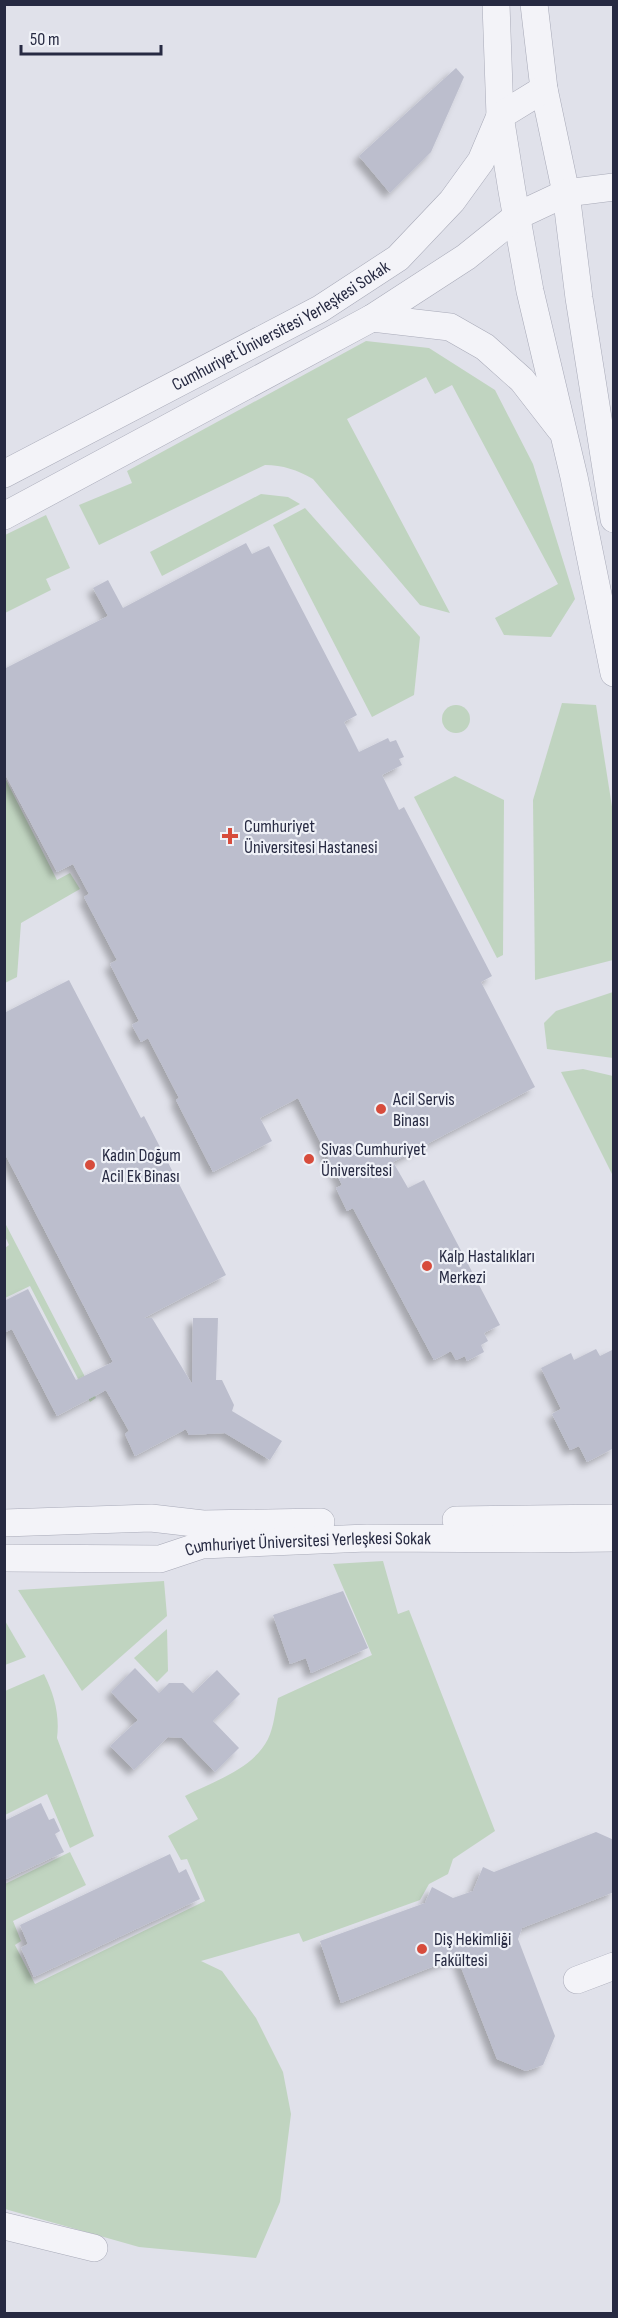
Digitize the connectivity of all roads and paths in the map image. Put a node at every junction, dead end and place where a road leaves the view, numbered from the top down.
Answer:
1 (496, 4) edge
2 (534, 4) edge
3 (544, 89) junction
4 (500, 116) junction
5 (614, 187) edge
6 (566, 193) junction
7 (517, 216) junction
8 (372, 318) junction
9 (564, 434) junction
10 (4, 474) edge
11 (4, 516) edge
12 (614, 519) edge
13 (614, 673) edge
14 (614, 1518) edge
15 (4, 1523) edge
16 (614, 1538) edge
17 (4, 1558) edge
18 (614, 1966) edge
19 (577, 1980) dead end
20 (4, 2226) edge
21 (94, 2248) dead end

1 - 4 street, Cumhuriyet Üniversitesi Yerleşkesi Sokak
2 - 3 street
3 - 4 street
3 - 6 street
4 - 7 street, Cumhuriyet Üniversitesi Yerleşkesi Sokak
4 - 10 street, Cumhuriyet Üniversitesi Yerleşkesi Sokak
5 - 6 street, Cumhuriyet Üniversitesi Yerleşkesi Sokak
6 - 7 street, Cumhuriyet Üniversitesi Yerleşkesi Sokak
6 - 12 street
7 - 8 street, Cumhuriyet Üniversitesi Yerleşkesi Sokak
7 - 9 street, Cumhuriyet Üniversitesi Yerleşkesi Sokak
8 - 9 street, Cumhuriyet Üniversitesi Yerleşkesi Sokak
8 - 11 street, Cumhuriyet Üniversitesi Yerleşkesi Sokak
9 - 13 street, Cumhuriyet Üniversitesi Yerleşkesi Sokak
14 - 15 street, Cumhuriyet Üniversitesi Yerleşkesi Sokak
16 - 17 street, Cumhuriyet Üniversitesi Yerleşkesi Sokak
18 - 19 street
20 - 21 street

